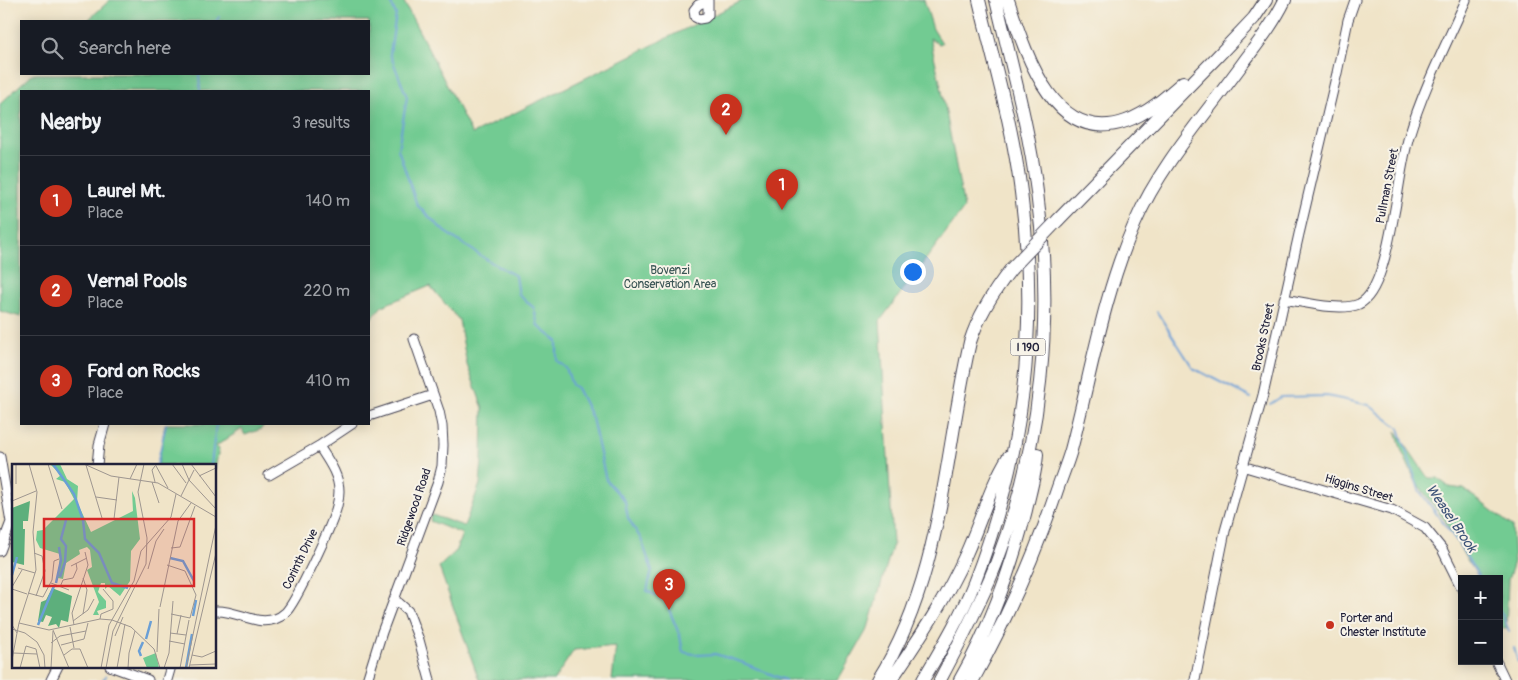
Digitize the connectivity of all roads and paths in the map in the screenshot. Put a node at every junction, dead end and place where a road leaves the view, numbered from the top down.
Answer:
1 (979, 0) edge
2 (996, 0) edge
3 (1008, 0) edge
4 (1266, 0) edge
5 (1285, 0) edge
6 (1355, 0) edge
7 (1466, 0) edge
8 (1217, 57) junction
9 (1284, 299) junction
10 (414, 339) dead end
11 (432, 395) junction
12 (370, 416) edge
13 (1036, 417) junction
14 (104, 425) edge
15 (350, 425) edge
16 (319, 446) junction
17 (1015, 447) junction
18 (0, 457) edge
19 (97, 464) edge
20 (1242, 466) junction
21 (269, 476) dead end
22 (12, 524) edge
23 (0, 551) edge
24 (1458, 581) edge
25 (394, 601) junction
26 (216, 611) edge
27 (1498, 665) edge
28 (57, 668) edge
29 (115, 668) edge
30 (51, 680) edge
31 (148, 680) edge
32 (367, 680) edge
33 (430, 680) edge
34 (878, 680) edge
35 (891, 680) edge
36 (923, 680) edge
37 (940, 680) edge
38 (960, 680) edge
39 (973, 680) edge
40 (1195, 680) edge
41 (1505, 680) edge

1 - 17 highway, I 190
2 - 13 highway, I 190
3 - 8 highway
4 - 8 highway
5 - 39 highway
6 - 9 street, Brooks Street
7 - 9 street, Pullman Street
8 - 34 highway, bridge
9 - 20 street, Brooks Street
10 - 11 street, Ridgewood Road
11 - 12 street
11 - 25 street, Ridgewood Road
13 - 37 highway, I 190
13 - 38 highway
14 - 19 street
15 - 16 street
16 - 21 street
16 - 26 street, Corinth Drive
17 - 35 highway
17 - 36 highway, I 190
18 - 22 street
20 - 24 street, Higgins Street
20 - 40 street, Brooks Street
22 - 23 street
25 - 32 street, Ridgewood Road
25 - 33 street
27 - 41 street
28 - 30 street
29 - 31 street

